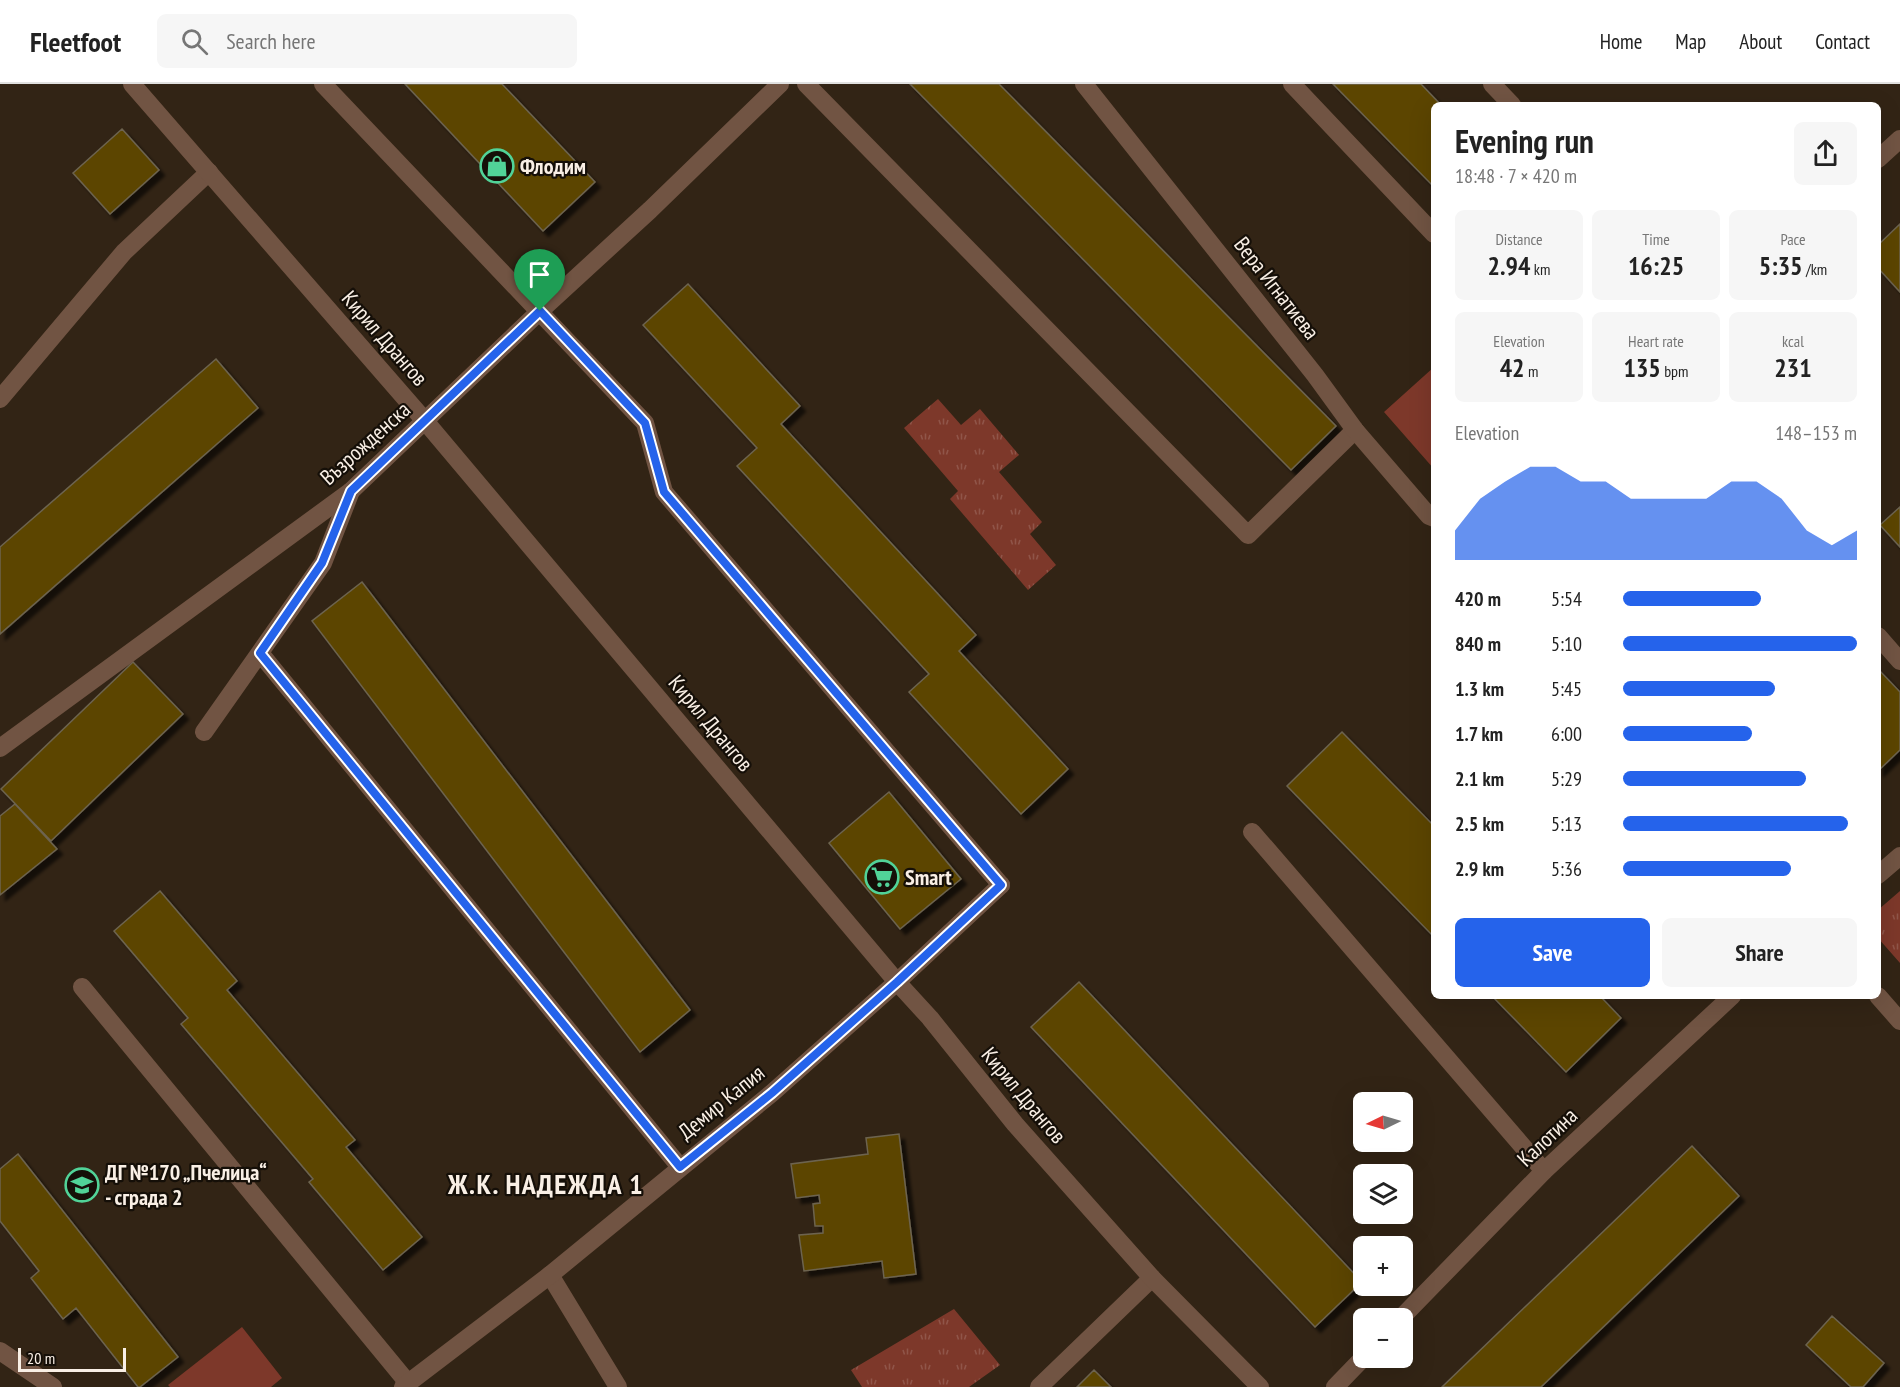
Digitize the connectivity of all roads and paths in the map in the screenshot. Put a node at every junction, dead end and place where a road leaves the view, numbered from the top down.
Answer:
1 (132, 84) edge
2 (323, 84) edge
3 (780, 84) edge
4 (806, 84) edge
5 (1084, 84) edge
6 (1292, 84) edge
7 (1492, 84) edge
8 (1509, 102) edge
9 (1900, 139) edge
10 (1881, 156) edge
11 (209, 172) junction
12 (1431, 231) edge
13 (540, 311) junction
14 (0, 399) edge
15 (425, 421) junction
16 (1355, 430) junction
17 (351, 491) junction
18 (1431, 517) edge
19 (1881, 639) edge
20 (260, 653) junction
21 (1900, 661) edge
22 (204, 732) dead end
23 (0, 748) edge
24 (1252, 832) dead end
25 (1900, 856) edge
26 (1881, 872) edge
27 (897, 982) junction
28 (82, 987) dead end
29 (1725, 999) edge
30 (1881, 999) edge
31 (1900, 1021) edge
32 (680, 1167) junction
33 (1544, 1171) junction
34 (550, 1275) junction
35 (1152, 1278) junction
36 (1411, 1308) edge
37 (0, 1351) edge
38 (1354, 1368) edge
39 (406, 1385) edge
40 (53, 1387) edge
41 (618, 1387) edge
42 (1039, 1387) edge
43 (1260, 1387) edge
44 (1335, 1387) edge

1 - 11 street, Кирил Дрангов
2 - 13 street
3 - 13 street, Възрожденска
4 - 16 street
5 - 16 street, Вера Игнатиева
6 - 12 street
7 - 8 street
9 - 10 street
11 - 14 street
11 - 15 street, Кирил Дрангов
13 - 15 street, Възрожденска
13 - 27 street, Демир Капия
15 - 17 street, Възрожденска
15 - 27 street, Кирил Дрангов
16 - 18 street, Вера Игнатиева
17 - 20 street
17 - 23 street, Възрожденска
19 - 21 street
20 - 22 street
20 - 32 street
24 - 33 street
25 - 26 street
27 - 32 street, Демир Капия
27 - 35 street, Кирил Дрангов
28 - 39 street
29 - 33 street, Калотина
30 - 31 street
32 - 34 street, Демир Капия
33 - 36 street, Калотина
34 - 39 street, Демир Капия
34 - 41 street
35 - 42 street
35 - 43 street, Кирил Дрангов
37 - 40 street
38 - 44 street

